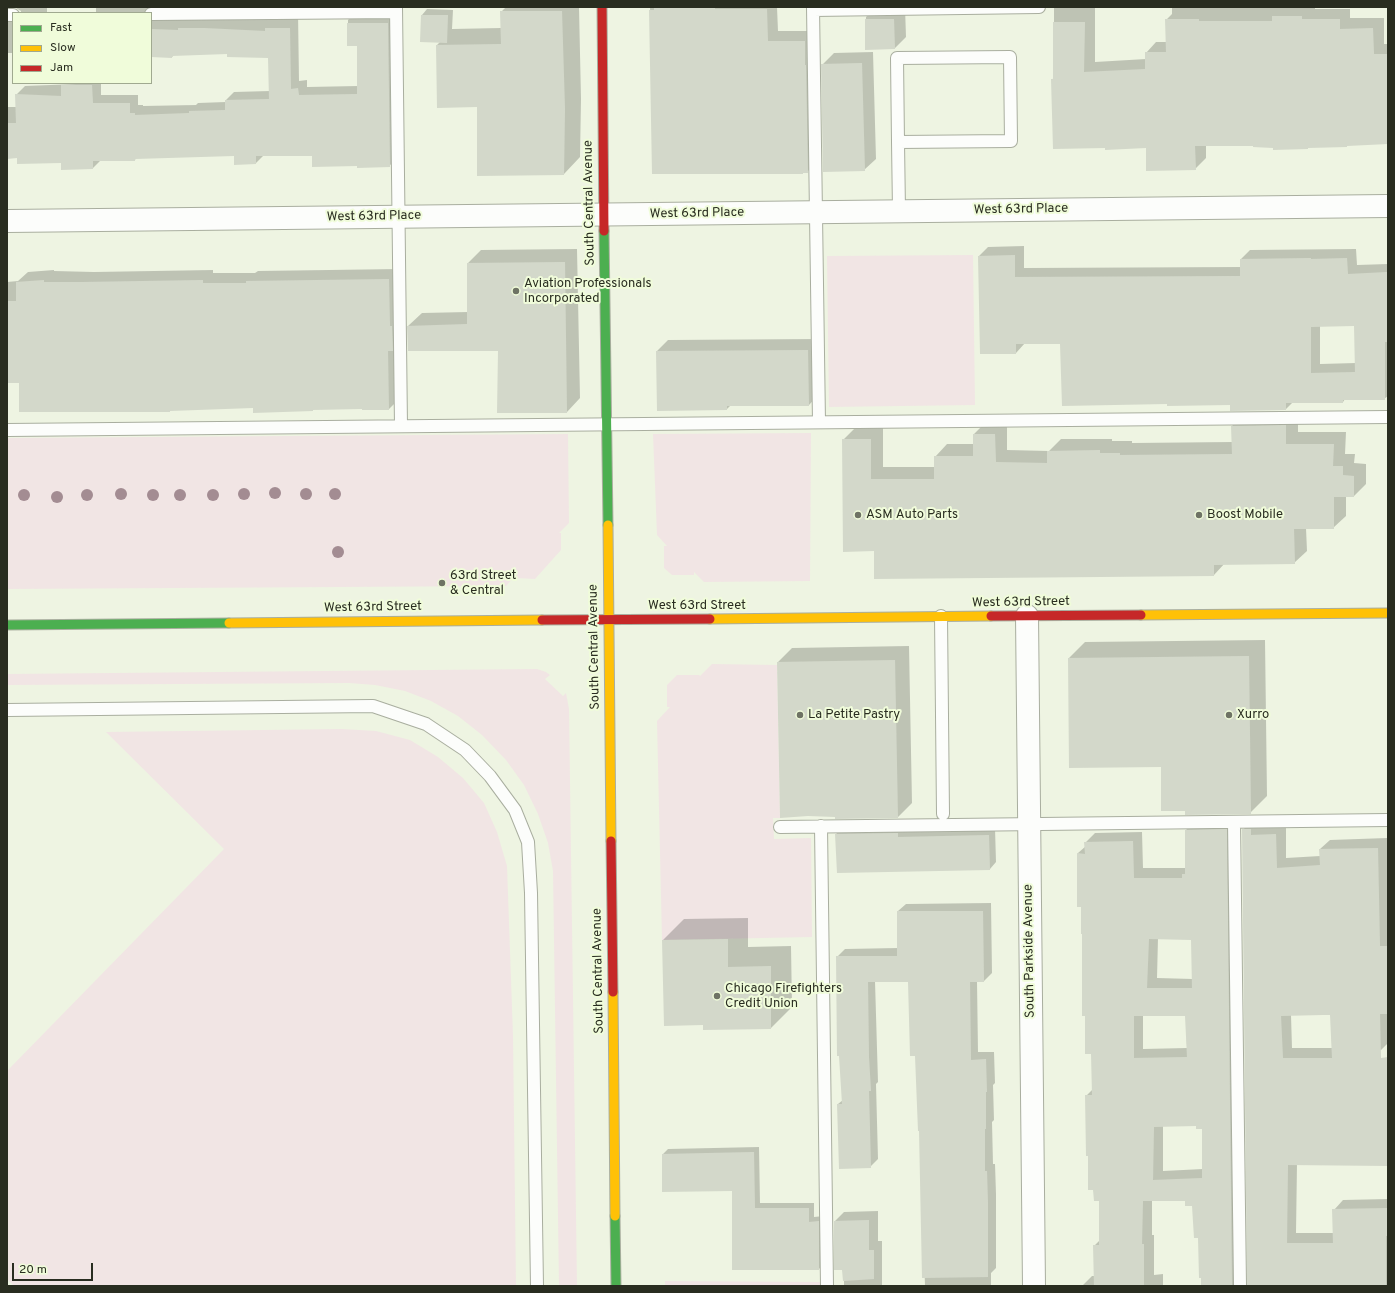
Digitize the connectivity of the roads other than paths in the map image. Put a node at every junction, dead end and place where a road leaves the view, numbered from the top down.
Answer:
1 (602, 7) edge
2 (1039, 7) edge
3 (396, 9) edge
4 (813, 9) edge
5 (152, 14) edge
6 (898, 142) junction
7 (1388, 206) edge
8 (899, 211) junction
9 (816, 212) junction
10 (604, 214) junction
11 (400, 217) junction
12 (7, 221) edge
13 (1388, 416) edge
14 (819, 422) junction
15 (606, 424) junction
16 (401, 426) junction
17 (7, 430) edge
18 (1388, 613) edge
19 (941, 616) junction
20 (1027, 616) junction
21 (608, 619) junction
22 (7, 625) edge
23 (7, 710) edge
24 (943, 814) dead end
25 (1388, 820) edge
26 (1234, 822) junction
27 (1028, 824) junction
28 (780, 826) dead end
29 (821, 826) junction
30 (537, 1286) edge
31 (616, 1286) edge
32 (827, 1286) edge
33 (1034, 1286) edge
34 (1240, 1286) edge

1 - 10 main road, South Central Avenue
2 - 4 lane
3 - 5 lane
3 - 11 lane
4 - 9 lane
6 - 6 lane
6 - 8 lane
7 - 8 street, West 63rd Place
8 - 9 street, West 63rd Place
9 - 10 street, West 63rd Place
9 - 14 lane
10 - 11 street, West 63rd Place
10 - 15 main road, South Central Avenue
11 - 12 street, West 63rd Place
11 - 16 lane
13 - 14 lane
14 - 15 lane
15 - 16 lane
15 - 21 main road, South Central Avenue
16 - 17 lane
18 - 20 main road, West 63rd Street
19 - 20 main road, West 63rd Street
19 - 21 main road, West 63rd Street
19 - 24 lane
20 - 27 street, South Parkside Avenue
21 - 22 main road, West 63rd Street
21 - 31 main road, South Central Avenue
23 - 30 lane
25 - 26 lane
26 - 27 lane
26 - 34 lane
27 - 29 lane
27 - 33 street, South Parkside Avenue
28 - 29 lane
29 - 32 lane

